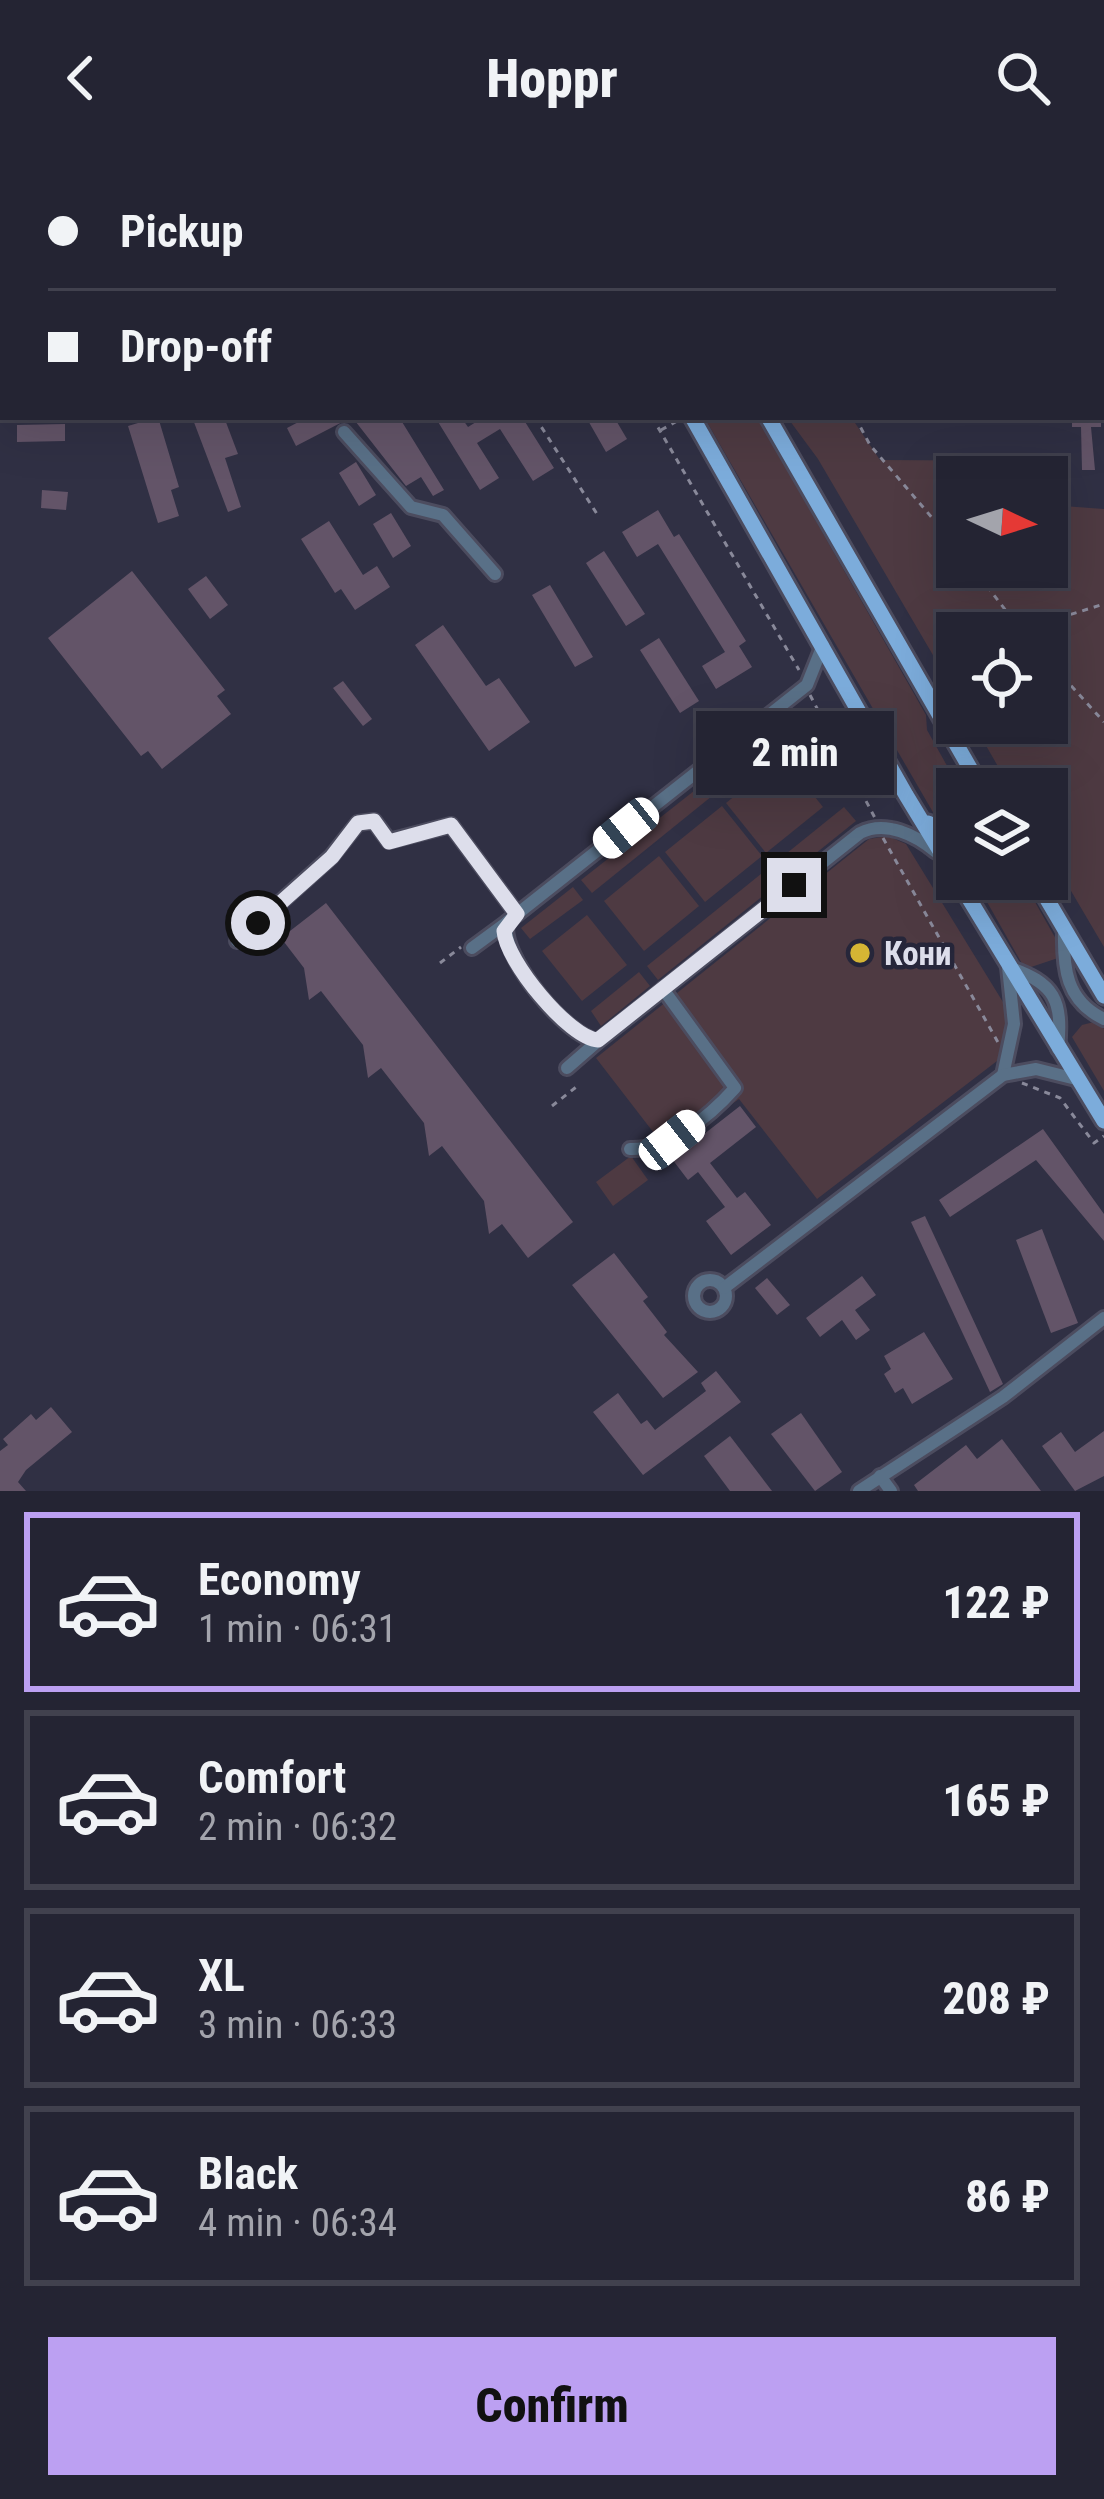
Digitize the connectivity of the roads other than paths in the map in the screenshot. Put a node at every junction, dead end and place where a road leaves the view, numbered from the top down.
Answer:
1 (690, 420) edge
2 (770, 420) edge
3 (344, 432) dead end
4 (495, 574) dead end
5 (824, 644) junction
6 (968, 768) edge
7 (920, 818) junction
8 (936, 826) edge
9 (936, 845) edge
10 (936, 852) edge
11 (971, 900) edge
12 (1048, 900) edge
13 (512, 918) junction
14 (1065, 927) junction
15 (237, 941) dead end
16 (470, 945) road end
17 (1008, 967) junction
18 (663, 989) junction
19 (1104, 996) edge
20 (1104, 1019) edge
21 (598, 1040) junction
22 (567, 1068) dead end
23 (1008, 1068) junction
24 (1076, 1079) junction
25 (1104, 1120) edge
26 (630, 1149) dead end
27 (729, 1284) dead end
28 (1104, 1318) edge
29 (880, 1476) junction
30 (859, 1491) edge
31 (891, 1491) edge

1 - 5 main road
2 - 6 main road
3 - 4 street
5 - 7 main road
5 - 13 street
7 - 8 main road
7 - 9 main road
10 - 18 street
11 - 17 main road
12 - 14 main road
13 - 15 street
13 - 16 street
13 - 21 street
14 - 19 main road
14 - 20 street
17 - 23 street
17 - 24 main road
18 - 21 street
18 - 26 street
21 - 22 street
23 - 24 street
23 - 27 street
24 - 25 main road
28 - 29 street
29 - 30 street
29 - 31 street

